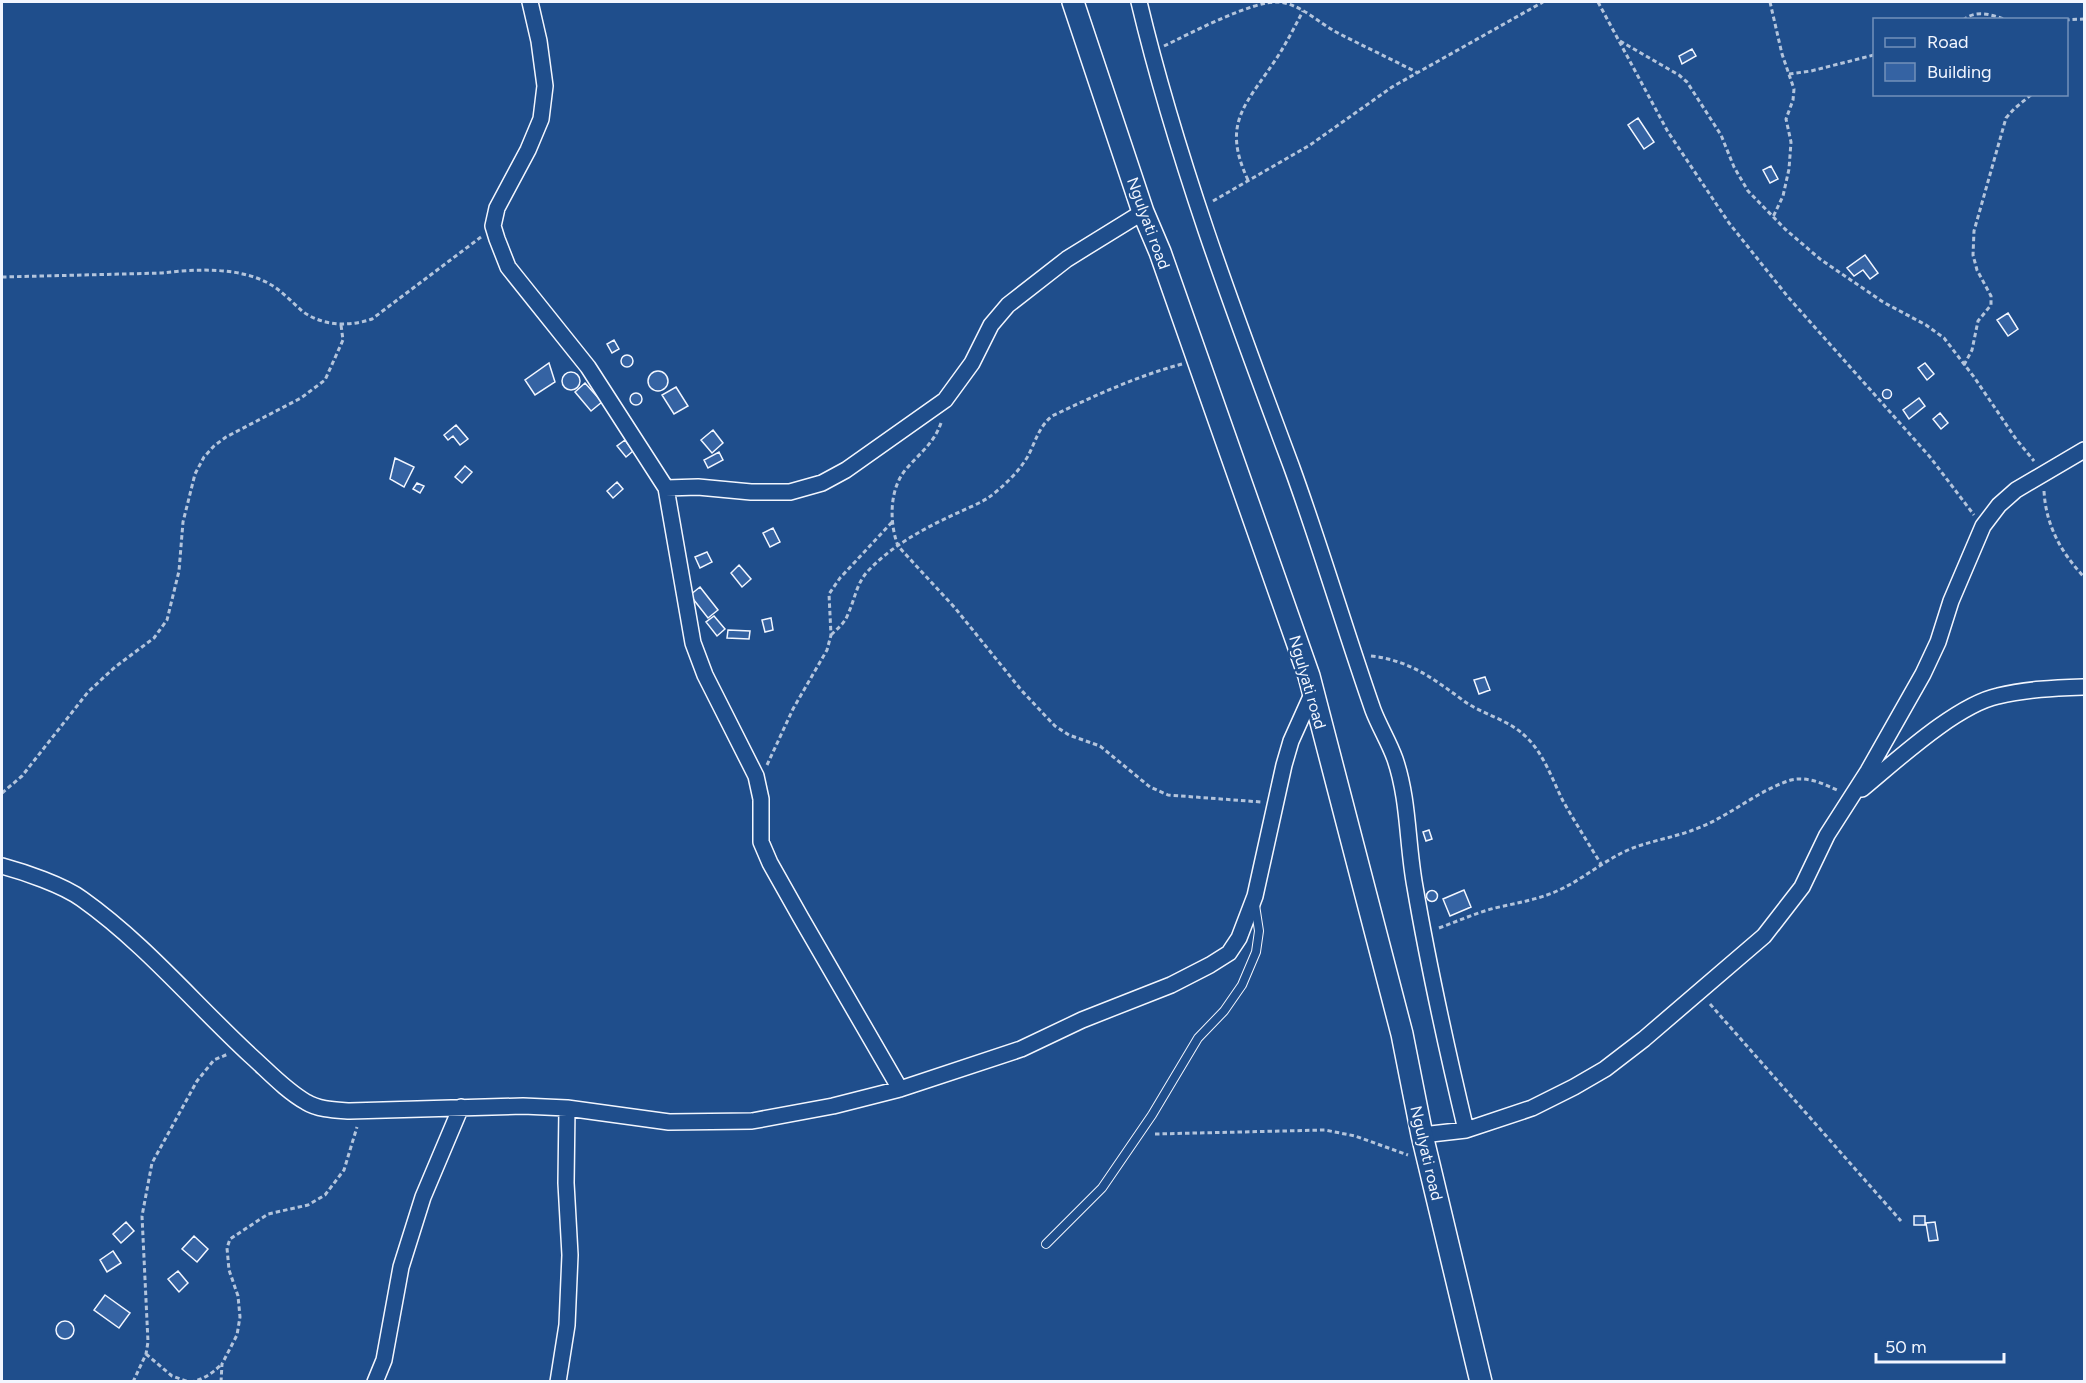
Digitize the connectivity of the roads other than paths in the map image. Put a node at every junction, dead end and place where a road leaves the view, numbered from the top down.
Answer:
1 (530, 2) edge
2 (1073, 2) edge
3 (1139, 2) edge
4 (1143, 212) junction
5 (2085, 450) edge
6 (666, 488) junction
7 (2085, 687) edge
8 (1313, 692) junction
9 (1852, 796) junction
10 (2, 866) edge
11 (1254, 900) junction
12 (900, 1089) junction
13 (461, 1107) junction
14 (567, 1108) junction
15 (1466, 1130) junction
16 (1422, 1135) junction
17 (1046, 1244) dead end
18 (375, 1382) edge
19 (558, 1382) edge
20 (1481, 1382) edge

1 - 6 street
2 - 4 main road, Ngulyati road
3 - 15 street
4 - 6 street
4 - 8 main road, Ngulyati road
5 - 9 street
6 - 12 street
7 - 9 street
8 - 11 street
8 - 16 main road, Ngulyati road
9 - 15 street
10 - 13 street
11 - 12 street
11 - 17 lane
12 - 14 street
13 - 14 street
13 - 18 street
14 - 19 street
15 - 16 street
16 - 20 main road, Ngulyati road

